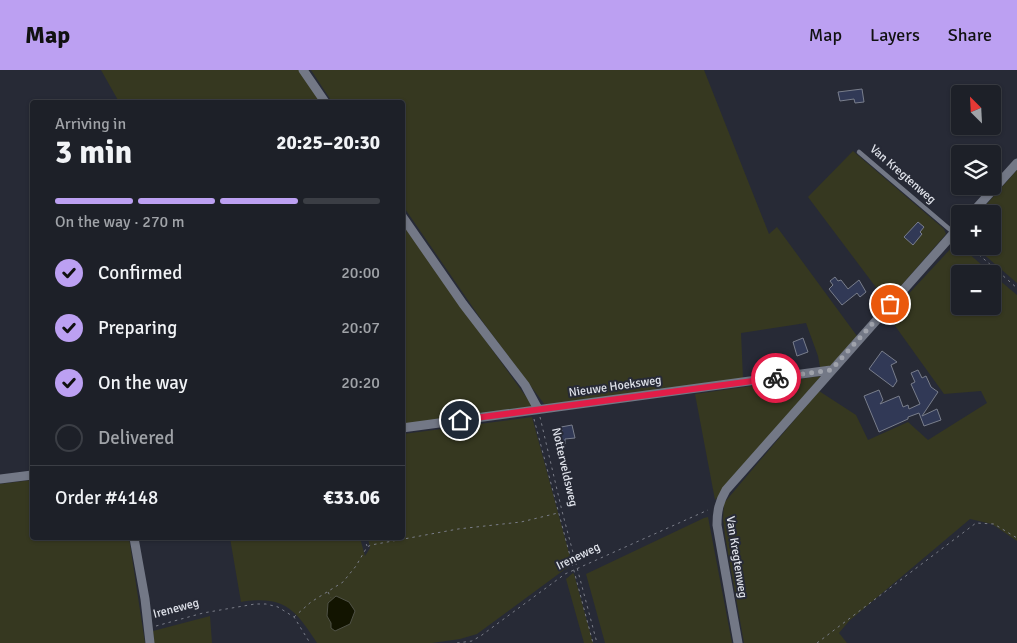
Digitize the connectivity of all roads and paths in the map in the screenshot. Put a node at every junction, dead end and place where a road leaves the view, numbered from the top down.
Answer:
1 (303, 70) edge
2 (324, 100) edge
3 (859, 152) dead end
4 (1017, 163) edge
5 (979, 205) edge
6 (405, 220) edge
7 (951, 225) edge
8 (951, 237) edge
9 (979, 255) edge
10 (1017, 288) edge
11 (831, 370) junction
12 (536, 414) junction
13 (405, 428) edge
14 (30, 475) edge
15 (0, 479) edge
16 (718, 505) junction
17 (558, 513) junction
18 (405, 538) edge
19 (1017, 538) edge
20 (134, 540) edge
21 (365, 540) edge
22 (395, 540) edge
23 (367, 547) junction
24 (578, 569) junction
25 (574, 570) junction
26 (328, 592) junction
27 (331, 598) dead end
28 (294, 617) junction
29 (149, 628) junction
30 (150, 643) edge
31 (310, 643) edge
32 (457, 643) edge
33 (593, 643) edge
34 (597, 643) edge
35 (738, 643) edge
36 (817, 643) edge

1 - 2 street
3 - 7 lane, Van Kregtenweg
4 - 5 street
6 - 12 street
8 - 11 street, Van Kregtenweg
9 - 10 path
11 - 12 street, Nieuwe Hoeksweg
11 - 16 street, Van Kregtenweg
12 - 13 street, Nieuwe Hoeksweg
12 - 17 path, Notterveldsweg
12 - 24 path, Notterveldsweg
14 - 15 street
16 - 24 path, Ireneweg
16 - 35 street, Van Kregtenweg
17 - 18 path
17 - 25 path, Notterveldsweg
19 - 36 path
20 - 29 street, Ireneweg
21 - 23 path
22 - 23 path
23 - 26 path
24 - 25 path, Ireneweg
24 - 34 path, Notterveldsweg
25 - 32 path, Ireneweg
25 - 33 path, Notterveldsweg
26 - 27 path
26 - 28 path
28 - 29 path, Ireneweg
28 - 31 path
29 - 30 street, Ireneweg

